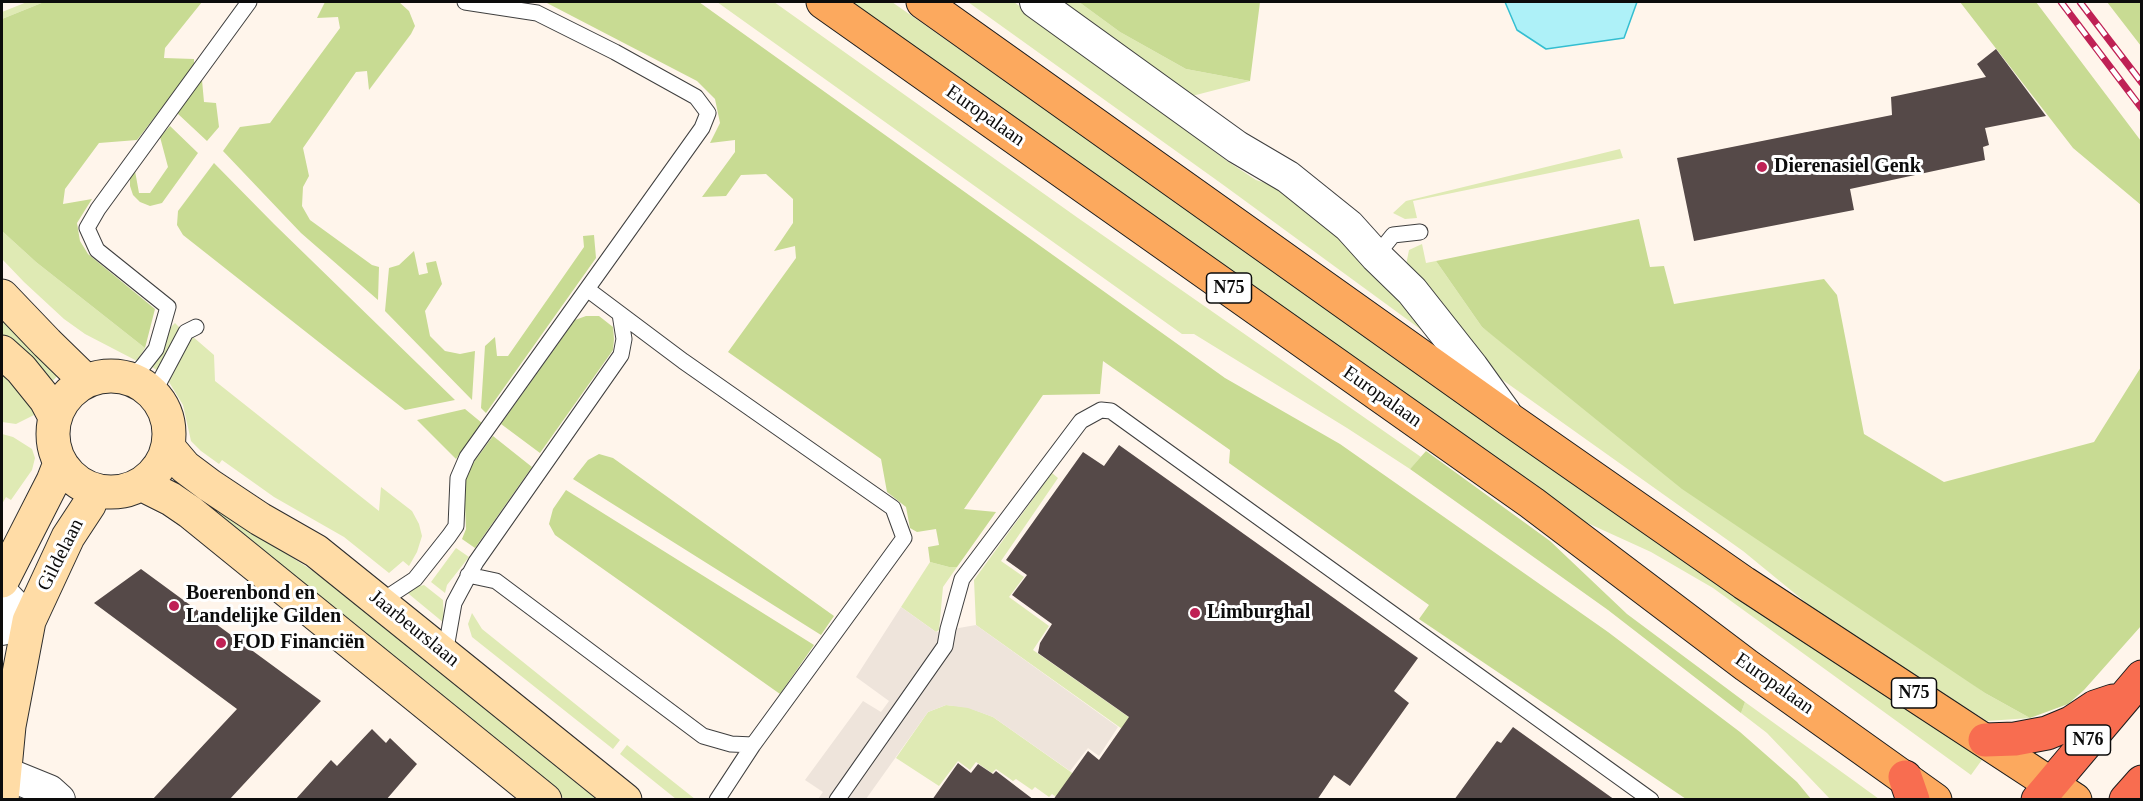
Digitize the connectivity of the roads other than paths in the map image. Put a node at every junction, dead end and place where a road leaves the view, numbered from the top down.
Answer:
1 (249, 2) edge
2 (465, 2) edge
3 (824, 2) edge
4 (924, 2) edge
5 (1036, 2) edge
6 (1420, 232) dead end
7 (1376, 256) junction
8 (587, 289) junction
9 (2, 296) edge
10 (620, 314) junction
11 (196, 327) dead end
12 (2, 352) edge
13 (86, 381) junction
14 (141, 386) junction
15 (55, 417) junction
16 (1509, 419) junction
17 (168, 447) junction
18 (60, 463) junction
19 (141, 484) junction
20 (95, 490) junction
21 (468, 576) junction
22 (2, 581) edge
23 (2, 593) edge
24 (380, 602) junction
25 (15, 625) edge
26 (445, 654) junction
27 (2134, 686) edge
28 (1985, 740) junction
29 (753, 745) junction
30 (2142, 782) edge
31 (3, 785) edge
32 (1909, 788) edge
33 (2055, 794) edge
34 (59, 800) edge
35 (545, 800) edge
36 (625, 800) edge
37 (717, 800) edge
38 (837, 800) edge
39 (1651, 800) edge
40 (1935, 800) edge
41 (2126, 800) edge

1 - 14 lane
2 - 8 lane
3 - 32 main road, Europalaan / N75
4 - 16 main road, N75
5 - 7 street
6 - 7 lane
7 - 16 street
8 - 10 lane
8 - 24 lane
9 - 13 main road
10 - 21 lane
10 - 29 lane
11 - 14 lane
12 - 15 main road
13 - 14 main road
13 - 15 main road
14 - 17 main road
15 - 18 main road
16 - 28 main road, N75
17 - 19 main road
17 - 24 main road, Jaarbeurslaan
18 - 20 main road
18 - 22 main road, Gildelaan
19 - 20 main road
19 - 35 main road
20 - 25 main road, Gildelaan
21 - 26 lane
21 - 29 lane
23 - 25 street, Gildelaan
24 - 26 main road, Jaarbeurslaan
25 - 31 main road, Gildelaan
26 - 36 main road, Jaarbeurslaan
27 - 28 highway
27 - 33 highway, N76
28 - 33 main road, N75
29 - 37 lane
30 - 41 highway
31 - 34 street
32 - 40 main road, Europalaan / N75
38 - 39 lane

